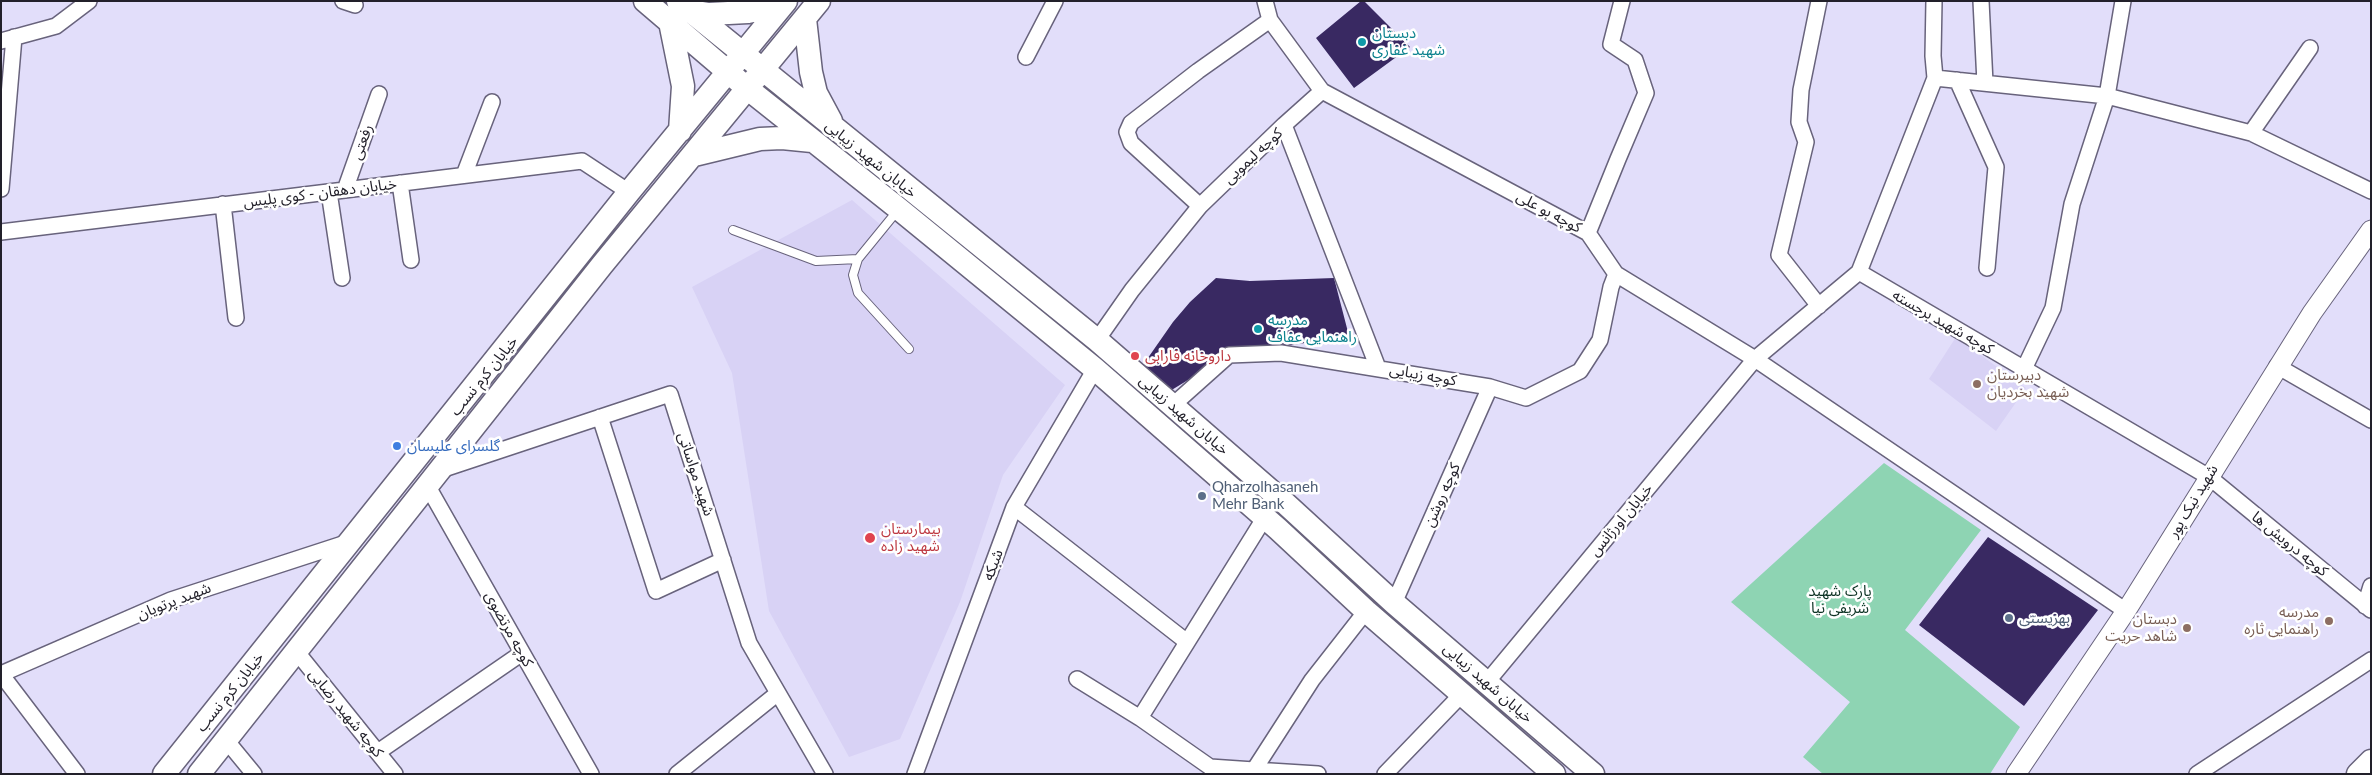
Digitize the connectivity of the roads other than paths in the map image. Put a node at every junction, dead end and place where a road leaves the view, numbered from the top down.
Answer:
1 (89, 1) edge
2 (645, 1) edge
3 (781, 1) edge
4 (786, 1) edge
5 (819, 1) edge
6 (1054, 1) edge
7 (1265, 1) edge
8 (1622, 1) edge
9 (1819, 1) edge
10 (1934, 1) edge
11 (1981, 1) edge
12 (2123, 1) edge
13 (691, 12) edge
14 (805, 19) junction
15 (1270, 20) junction
16 (670, 22) junction
17 (8, 39) edge
18 (691, 41) junction
19 (2310, 48) dead end
20 (742, 54) junction
21 (1026, 57) dead end
22 (763, 71) junction
23 (728, 72) junction
24 (1935, 78) junction
25 (1957, 80) junction
26 (1985, 83) junction
27 (748, 89) junction
28 (1322, 91) junction
29 (380, 94) dead end
30 (2107, 96) junction
31 (492, 102) dead end
32 (1284, 125) junction
33 (680, 131) junction
34 (2251, 132) junction
35 (838, 133) junction
36 (812, 141) junction
37 (694, 155) junction
38 (464, 175) junction
39 (400, 183) junction
40 (1, 189) edge
41 (346, 190) junction
42 (2371, 191) edge
43 (329, 192) junction
44 (629, 192) junction
45 (223, 204) junction
46 (1200, 206) junction
47 (650, 207) junction
48 (899, 209) junction
49 (734, 230) dead end
50 (2371, 230) edge
51 (1, 232) edge
52 (1588, 234) junction
53 (858, 259) junction
54 (411, 260) dead end
55 (1988, 268) dead end
56 (1859, 272) junction
57 (1616, 274) junction
58 (342, 278) dead end
59 (1819, 306) junction
60 (236, 318) dead end
61 (1097, 340) junction
62 (909, 348) dead end
63 (1755, 359) junction
64 (2277, 366) junction
65 (1378, 368) junction
66 (2024, 369) junction
67 (1095, 370) junction
68 (1490, 387) junction
69 (1173, 404) junction
70 (600, 417) junction
71 (2371, 420) edge
72 (2209, 477) junction
73 (433, 478) junction
74 (1014, 507) junction
75 (1265, 517) junction
76 (351, 541) junction
77 (723, 560) junction
78 (2371, 586) edge
79 (1394, 603) junction
80 (2368, 608) edge
81 (1366, 611) junction
82 (2126, 611) junction
83 (1187, 642) junction
84 (296, 651) junction
85 (522, 653) junction
86 (2371, 660) edge
87 (1, 674) edge
88 (1077, 679) dead end
89 (1487, 682) junction
90 (778, 693) junction
91 (1462, 694) junction
92 (1140, 718) junction
93 (226, 740) junction
94 (378, 752) junction
95 (2371, 761) edge
96 (1254, 770) junction
97 (1580, 770) edge
98 (1227, 772) edge
99 (77, 774) edge
100 (164, 774) edge
101 (199, 774) edge
102 (254, 774) edge
103 (395, 774) edge
104 (591, 774) edge
105 (677, 774) edge
106 (824, 774) edge
107 (916, 774) edge
108 (1318, 774) edge
109 (1386, 774) edge
110 (1554, 774) edge
111 (2016, 774) edge
112 (2197, 774) edge
113 (2358, 774) edge

1 - 17 street
2 - 16 main road, خیابان شهید زیبایی
3 - 13 main road
4 - 20 main road, خیابان کرم نسب
5 - 14 main road, خیابان کرم نسب
6 - 21 street
7 - 15 street
8 - 52 street
9 - 59 street
10 - 24 street
11 - 26 street
12 - 30 street
13 - 18 main road
13 - 20 main road, خیابان شهید زیبایی
14 - 22 main road, خیابان کرم نسب
14 - 35 main road
15 - 28 street
15 - 46 street
16 - 18 main road, خیابان شهید زیبایی
16 - 33 main road
17 - 40 street
18 - 23 main road, خیابان شهید زیبایی
19 - 34 street
20 - 22 main road, خیابان شهید زیبایی
20 - 23 main road, خیابان کرم نسب
22 - 27 main road, خیابان کرم نسب
22 - 35 main road, خیابان شهید زیبایی
23 - 27 main road, خیابان شهید زیبایی
23 - 33 main road, خیابان کرم نسب
24 - 25 street
24 - 56 street
25 - 26 street
25 - 55 street
26 - 30 street
27 - 36 main road, خیابان شهید زیبایی
27 - 37 main road, خیابان کرم نسب
28 - 32 street
28 - 52 street, کوچه بو علی
29 - 41 street, رفعتی
30 - 34 street
30 - 66 street
31 - 38 street
32 - 46 street, کوچه لیمویی
32 - 65 street, کوچه لیمویی
33 - 44 main road, خیابان کرم نسب
34 - 42 street
35 - 61 main road, خیابان شهید زیبایی
36 - 37 main road
36 - 48 main road, خیابان شهید زیبایی
37 - 47 main road, خیابان کرم نسب
38 - 39 street, خیابان دهقان - کوی پلیس
38 - 44 street, خیابان دهقان - کوی پلیس
39 - 41 street, خیابان دهقان - کوی پلیس
39 - 54 street
41 - 43 street, خیابان دهقان - کوی پلیس
43 - 45 street, خیابان دهقان - کوی پلیس
43 - 58 street
44 - 47 main road
44 - 76 main road, خیابان کرم نسب
45 - 51 street, خیابان دهقان - کوی پلیس
45 - 60 street
46 - 61 street, کوچه لیمویی
47 - 73 main road, خیابان کرم نسب
48 - 53 lane
48 - 67 main road, خیابان شهید زیبایی
49 - 53 lane
50 - 64 street, شهید نیک پور
52 - 57 street, کوچه بو علی
53 - 62 lane
56 - 59 street, خیابان اورژانس
56 - 66 street, کوچه شهید برجسته
57 - 63 street, کوچه بو علی
57 - 68 street, کوچه زیبایی
59 - 63 street, خیابان اورژانس
61 - 69 main road, خیابان شهید زیبایی
63 - 82 street, کوچه بو علی
63 - 89 street, خیابان اورژانس
64 - 71 street
64 - 72 street, شهید نیک پور
65 - 68 street, کوچه زیبایی
65 - 69 street, کوچه زیبایی
66 - 72 street, کوچه شهید برجسته
67 - 74 street, شبکه
67 - 75 main road, خیابان شهید زیبایی
68 - 79 street, کوچه روشن
69 - 79 main road, خیابان شهید زیبایی
70 - 73 street, شهید مواساتی
70 - 77 street, شهید مواساتی
70 - 77 street
72 - 80 street, کوچه درویش ها
72 - 82 street, شهید نیک پور
73 - 84 main road, خیابان کرم نسب
73 - 85 street, کوچه مرتضوی
74 - 83 street
74 - 107 street, شبکه
75 - 81 main road, خیابان شهید زیبایی
75 - 83 street
76 - 87 street, شهید پرتویان
76 - 100 main road, خیابان کرم نسب
77 - 90 street, شهید مواساتی
78 - 80 street
79 - 89 main road, خیابان شهید زیبایی
81 - 91 main road, خیابان شهید زیبایی
81 - 96 street
82 - 111 street, شهید نیک پور
83 - 92 street
84 - 93 main road, خیابان کرم نسب
84 - 94 street, کوچه شهید رضایی
85 - 94 street
85 - 104 street, کوچه مرتضوی
86 - 112 street
87 - 99 street
88 - 92 street
89 - 97 main road, خیابان شهید زیبایی
90 - 105 street
90 - 106 street, شهید مواساتی
91 - 109 street
91 - 110 main road, خیابان شهید زیبایی
92 - 98 street
93 - 101 main road, خیابان کرم نسب
93 - 102 street
94 - 103 street, کوچه شهید رضایی
95 - 113 main road
96 - 98 street
96 - 108 street

